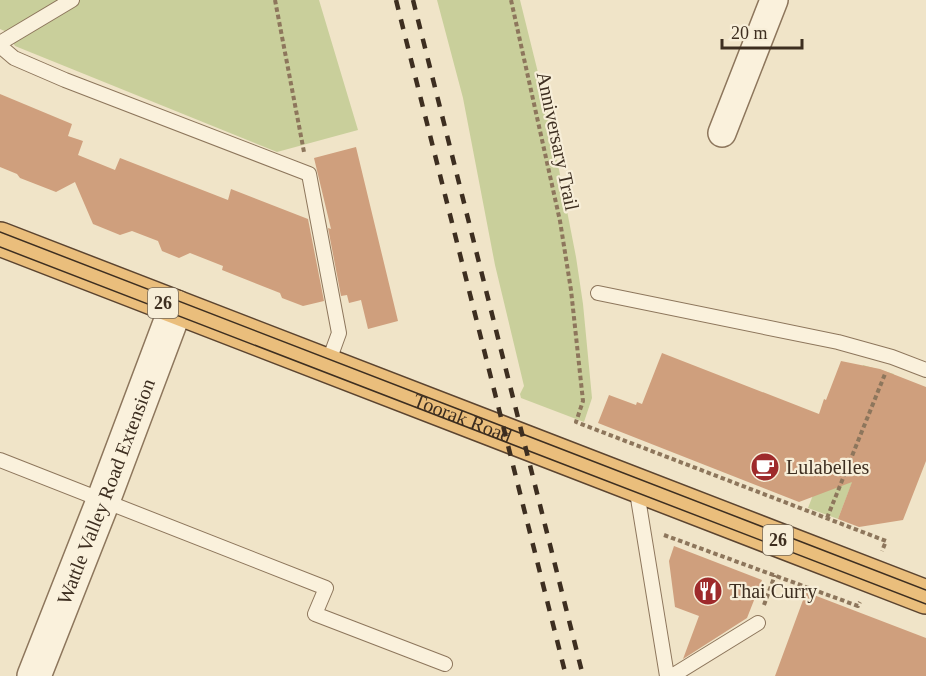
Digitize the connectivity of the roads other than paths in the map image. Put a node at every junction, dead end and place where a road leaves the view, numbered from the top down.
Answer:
1 (72, 0) edge
2 (774, 0) edge
3 (0, 45) edge
4 (722, 133) dead end
5 (0, 239) edge
6 (598, 293) dead end
7 (176, 308) junction
8 (327, 366) junction
9 (926, 370) edge
10 (0, 460) edge
11 (636, 485) junction
12 (103, 501) junction
13 (926, 597) edge
14 (758, 623) road end
15 (445, 664) dead end
16 (34, 676) edge
17 (669, 676) edge

1 - 3 lane
2 - 4 street
3 - 8 lane
5 - 7 highway, Toorak Road / 26
6 - 9 lane
7 - 8 highway, Toorak Road / 26
7 - 12 street, Wattle Valley Road Extension
8 - 11 highway, Toorak Road / 26
10 - 12 lane
11 - 13 highway, Toorak Road / 26
11 - 17 lane
12 - 15 lane
12 - 16 street, Wattle Valley Road Extension
14 - 17 lane

